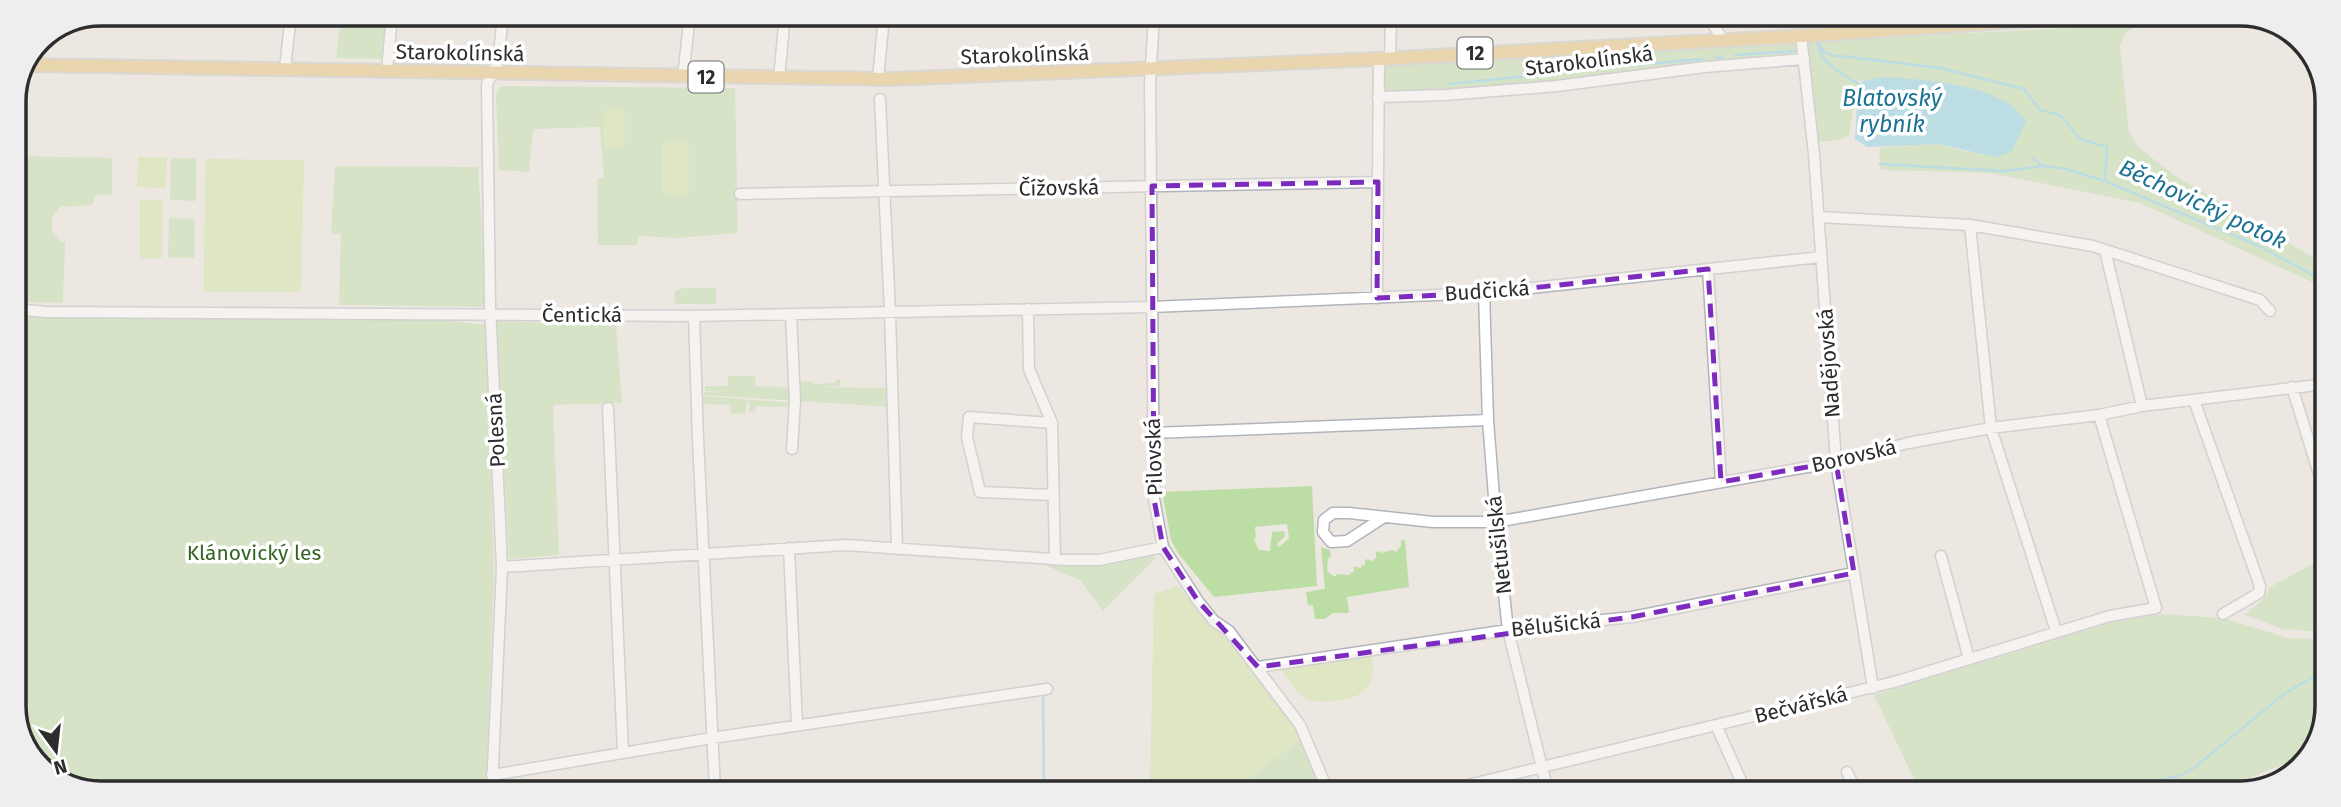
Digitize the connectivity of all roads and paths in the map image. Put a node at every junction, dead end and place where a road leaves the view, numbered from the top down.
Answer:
1 (290, 26) edge
2 (391, 26) edge
3 (502, 26) edge
4 (689, 26) edge
5 (784, 26) edge
6 (883, 26) edge
7 (1153, 26) edge
8 (1390, 26) edge
9 (1714, 26) edge
10 (1950, 26) edge
11 (1801, 36) junction
12 (1724, 41) junction
13 (1385, 59) junction
14 (1804, 60) junction
15 (36, 65) edge
16 (285, 69) junction
17 (1150, 69) junction
18 (387, 70) junction
19 (493, 73) junction
20 (683, 77) junction
21 (779, 78) junction
22 (878, 79) junction
23 (1378, 97) junction
24 (880, 99) dead end
25 (1377, 183) junction
26 (1153, 186) junction
27 (885, 191) junction
28 (740, 194) dead end
29 (1819, 218) junction
30 (1970, 225) junction
31 (2105, 250) junction
32 (1821, 257) junction
33 (1708, 269) junction
34 (1484, 293) junction
35 (1377, 298) junction
36 (1151, 307) junction
37 (1028, 309) junction
38 (26, 310) edge
39 (2270, 311) dead end
40 (890, 312) junction
41 (791, 314) junction
42 (491, 316) junction
43 (694, 316) junction
44 (2315, 385) edge
45 (2292, 387) junction
46 (2194, 400) junction
47 (2142, 406) junction
48 (608, 408) dead end
49 (2099, 415) junction
50 (1488, 420) junction
51 (1052, 423) junction
52 (1991, 428) junction
53 (1153, 433) junction
54 (792, 449) dead end
55 (2315, 461) edge
56 (1836, 462) junction
57 (1721, 482) junction
58 (1053, 495) junction
59 (1384, 517) junction
60 (1496, 522) junction
61 (1163, 547) junction
62 (789, 548) junction
63 (897, 549) junction
64 (703, 553) junction
65 (1941, 556) dead end
66 (616, 559) junction
67 (1055, 560) junction
68 (502, 567) junction
69 (1854, 573) junction
70 (2223, 614) dead end
71 (1508, 630) junction
72 (2056, 631) junction
73 (1969, 659) junction
74 (1258, 667) junction
75 (1873, 688) junction
76 (1047, 690) dead end
77 (797, 725) junction
78 (1716, 726) junction
79 (712, 738) junction
80 (623, 752) junction
81 (1542, 766) junction
82 (1847, 772) dead end
83 (492, 775) junction
84 (492, 781) edge
85 (714, 781) edge
86 (1324, 781) edge
87 (1483, 781) edge
88 (1545, 781) edge
89 (1741, 781) edge
90 (1852, 781) edge

1 - 16 street
2 - 18 street
3 - 19 street, Polesná
4 - 20 street
5 - 21 street
6 - 22 street
7 - 17 street, Pilovská
8 - 13 street
9 - 12 street
10 - 11 main road, Starokolínská / 12
11 - 12 main road, Starokolínská / 12
11 - 14 street, Nadějovská
12 - 13 main road, Starokolínská / 12
13 - 17 main road, Starokolínská / 12
13 - 23 street
14 - 23 street, Starokolínská
14 - 29 street, Nadějovská
15 - 16 main road, Starokolínská / 12
16 - 18 main road, Starokolínská / 12
17 - 22 main road, Starokolínská / 12
17 - 26 street, Pilovská
18 - 19 main road, Starokolínská / 12
19 - 20 main road, Starokolínská / 12
19 - 42 street, Polesná
20 - 21 main road, Starokolínská / 12
21 - 22 main road, Starokolínská / 12
23 - 25 street
24 - 27 street
25 - 26 street, Čížovská
25 - 35 street
26 - 27 street, Čížovská
26 - 36 street, Pilovská
27 - 28 street, Čížovská
27 - 40 street
29 - 30 street
29 - 32 street, Nadějovská
30 - 31 street
30 - 52 street
31 - 39 street
31 - 47 street
32 - 33 street, Budčická
32 - 56 street, Nadějovská
33 - 34 street, Budčická
33 - 57 street
34 - 35 street, Budčická
34 - 50 street, Netušilská
35 - 36 street, Budčická
36 - 37 street, Čentická
36 - 53 street, Pilovská
37 - 40 street, Čentická
37 - 51 street
38 - 42 street, Čentická
40 - 41 street, Čentická
40 - 63 street
41 - 43 street, Čentická
41 - 54 street
42 - 43 street, Čentická
42 - 68 street, Polesná
43 - 64 street
44 - 45 street, Borovská
45 - 46 street, Borovská
45 - 55 street
46 - 47 street, Borovská
46 - 70 street
47 - 49 street, Borovská
48 - 66 street
49 - 52 street, Borovská
49 - 72 street, Bečvářská
50 - 53 street
50 - 60 street, Netušilská
51 - 58 street
51 - 58 street
52 - 56 street, Borovská
52 - 72 street
53 - 61 street, Pilovská
56 - 57 street, Borovská
56 - 69 street, Nadějovská
57 - 60 street, Borovská
58 - 67 street
59 - 59 street, Borovská
59 - 60 street, Borovská
60 - 71 street, Netušilská
61 - 67 street
61 - 74 street, Pilovská
62 - 63 street
62 - 64 street
62 - 77 street
63 - 67 street
64 - 66 street
64 - 79 street
65 - 73 street
66 - 68 street
66 - 80 street
68 - 83 street, Polesná
69 - 71 street, Bělušická
69 - 75 street, Nadějovská
71 - 74 street, Bělušická
71 - 81 street, Netušilská
72 - 73 street, Bečvářská
73 - 75 street, Bečvářská
74 - 86 street, Pilovská
75 - 78 street, Bečvářská
76 - 77 street
77 - 79 street
78 - 81 street, Bečvářská
78 - 89 street
79 - 80 street
79 - 85 street
80 - 83 street
81 - 87 street, Bečvářská
81 - 88 street, Netušilská
82 - 90 street
83 - 84 street, Polesná

